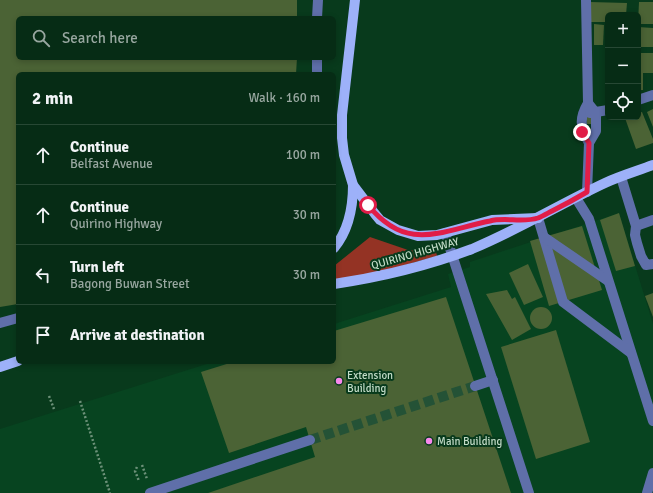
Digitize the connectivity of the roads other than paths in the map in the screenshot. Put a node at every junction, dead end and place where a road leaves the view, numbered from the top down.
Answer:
1 (318, 0) edge
2 (354, 0) edge
3 (586, 0) edge
4 (318, 16) edge
5 (317, 60) edge
6 (317, 72) edge
7 (653, 95) edge
8 (641, 99) edge
9 (588, 103) junction
10 (605, 111) edge
11 (582, 113) junction
12 (596, 113) junction
13 (589, 143) junction
14 (653, 165) edge
15 (621, 177) junction
16 (353, 186) junction
17 (587, 192) junction
18 (576, 198) junction
19 (538, 218) junction
20 (653, 220) edge
21 (636, 226) junction
22 (445, 233) junction
23 (544, 237) junction
24 (336, 245) edge
25 (452, 256) junction
26 (653, 264) edge
27 (608, 281) junction
28 (336, 284) edge
29 (16, 319) edge
30 (0, 323) edge
31 (631, 353) junction
32 (16, 362) edge
33 (0, 367) edge
34 (493, 380) junction
35 (475, 386) tunnel mouth
36 (653, 421) edge
37 (310, 440) tunnel mouth
38 (653, 473) edge
39 (150, 493) edge
40 (529, 493) edge
41 (647, 493) edge

1 - 4 street
2 - 16 main road
3 - 9 street
5 - 6 street
7 - 8 street
9 - 11 street
9 - 12 street
10 - 12 street
11 - 12 street
11 - 13 street
12 - 13 street
13 - 17 street
14 - 15 main road, QUIRINO HIGHWAY
15 - 17 main road, QUIRINO HIGHWAY
15 - 21 street
16 - 22 main road
16 - 24 main road
17 - 18 main road, QUIRINO HIGHWAY
18 - 19 main road, QUIRINO HIGHWAY
18 - 27 street
19 - 22 main road
19 - 23 street
19 - 25 main road, QUIRINO HIGHWAY
20 - 21 street
21 - 26 street
22 - 25 street
23 - 27 street
23 - 31 street
25 - 28 main road, QUIRINO HIGHWAY
25 - 34 street
27 - 31 street
29 - 30 street
31 - 36 street
32 - 33 main road
34 - 35 street
34 - 40 street
37 - 39 street
38 - 41 street

